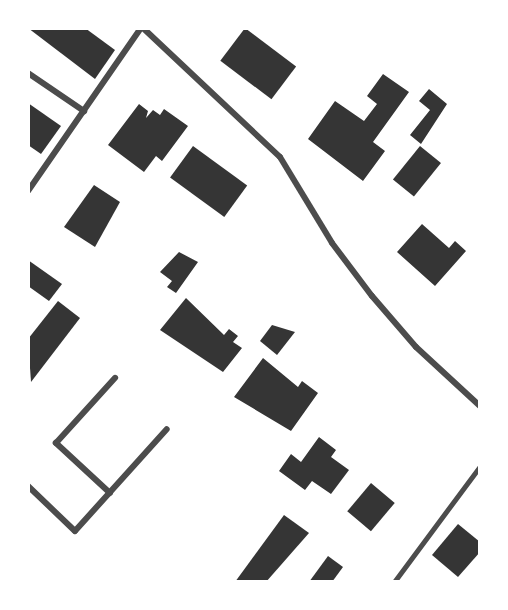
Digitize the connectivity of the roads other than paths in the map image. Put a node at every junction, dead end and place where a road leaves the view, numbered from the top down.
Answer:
1 (142, 28) edge
2 (28, 73) edge
3 (84, 111) junction
4 (28, 191) edge
5 (115, 378) dead end
6 (480, 406) edge
7 (167, 429) dead end
8 (480, 466) edge
9 (28, 486) edge
10 (110, 493) junction
11 (393, 582) edge

1 - 3 street
1 - 6 street
2 - 3 street
3 - 4 street
5 - 10 street
7 - 10 street
8 - 11 lane
9 - 10 street

